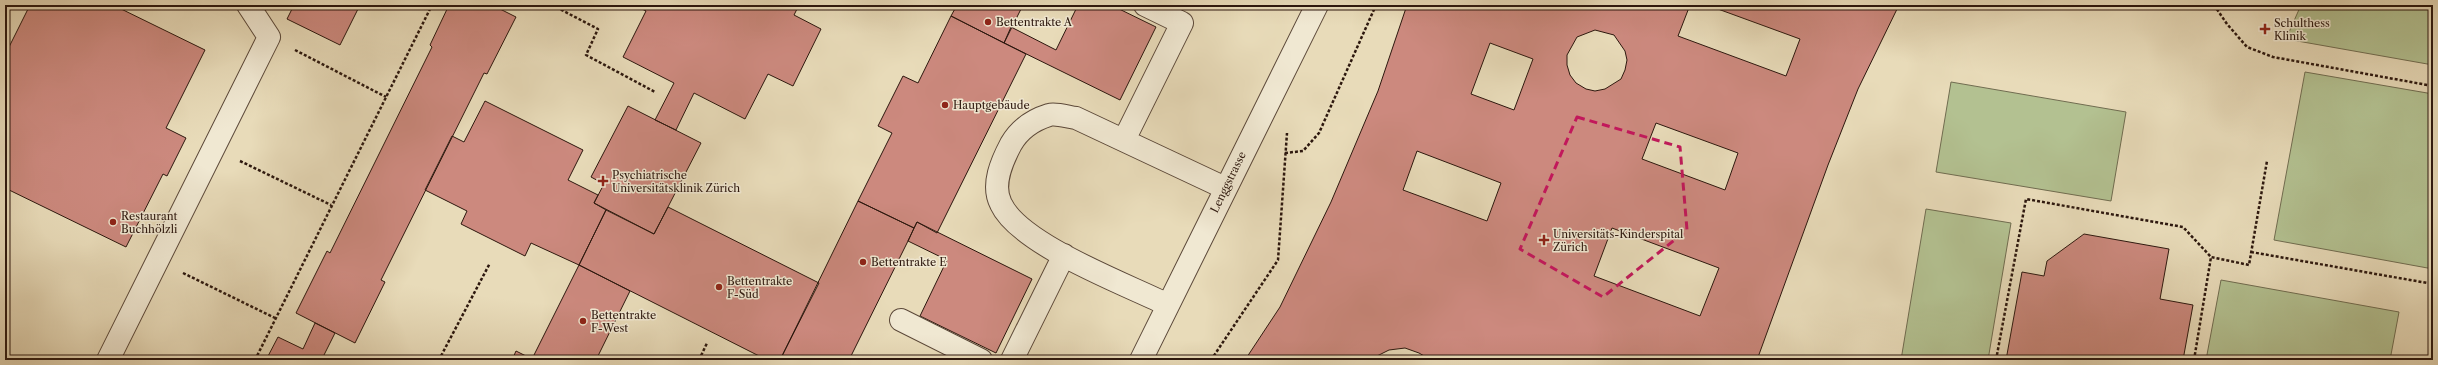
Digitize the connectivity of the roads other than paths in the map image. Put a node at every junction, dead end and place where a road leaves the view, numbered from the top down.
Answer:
1 (247, 5) edge
2 (1145, 5) edge
3 (1317, 5) edge
4 (1124, 140) junction
5 (1225, 188) junction
6 (1064, 255) junction
7 (1168, 305) junction
8 (901, 320) dead end
9 (108, 360) edge
10 (981, 360) edge
11 (1012, 360) edge
12 (1141, 360) edge

1 - 9 street
2 - 4 street
3 - 5 street, Lenggstrasse
4 - 5 street
4 - 6 street
5 - 7 street, Lenggstrasse
6 - 7 street
6 - 11 street
7 - 12 street, Lenggstrasse
8 - 10 street

